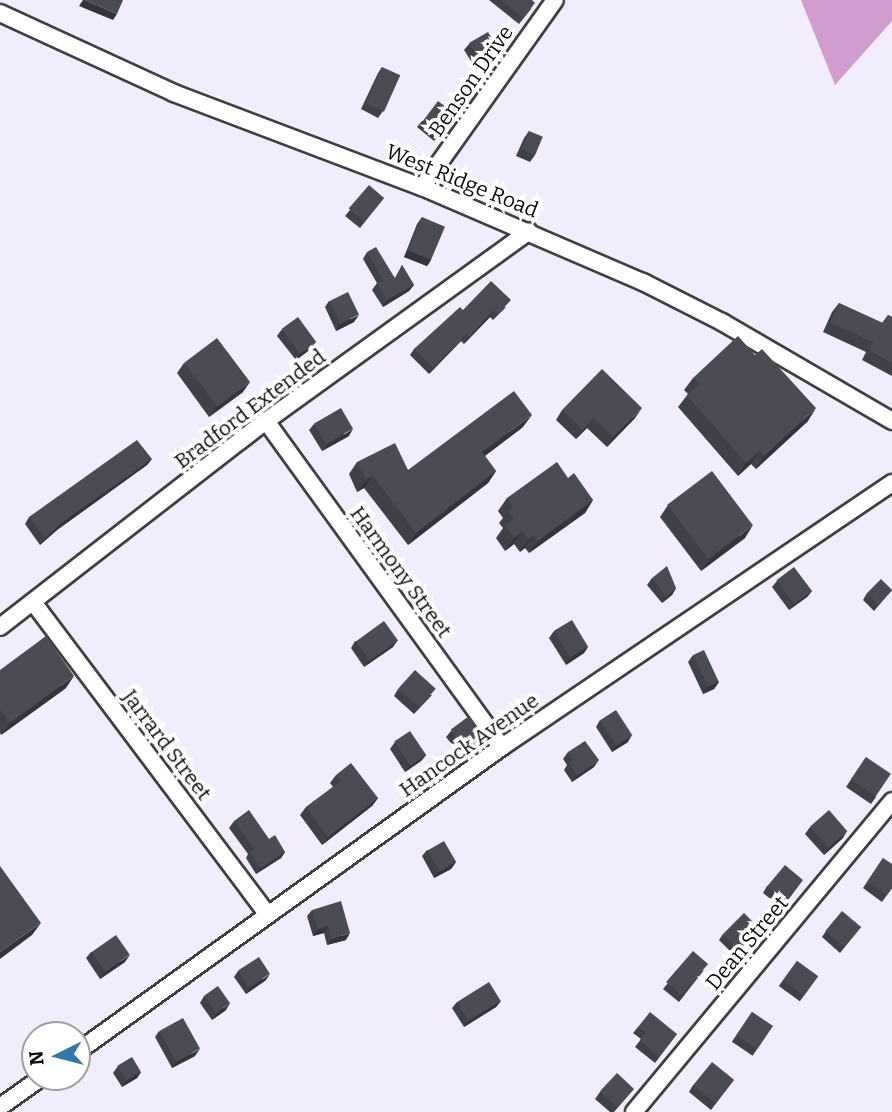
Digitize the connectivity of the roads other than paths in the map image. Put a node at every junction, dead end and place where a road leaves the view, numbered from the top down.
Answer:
1 (555, 0) edge
2 (0, 13) edge
3 (422, 187) junction
4 (528, 231) junction
5 (266, 421) junction
6 (892, 421) edge
7 (892, 484) edge
8 (33, 602) junction
9 (0, 627) edge
10 (502, 747) junction
11 (892, 801) edge
12 (267, 914) junction
13 (91, 1042) edge
14 (22, 1091) edge
15 (0, 1107) edge
16 (634, 1112) edge

1 - 3 street, Benson Drive
2 - 3 street, West Ridge Road
3 - 4 street, West Ridge Road
4 - 5 street, Bradford Extended
4 - 6 street, West Ridge Road
5 - 8 street, Bradford Extended
5 - 10 street, Harmony Street
7 - 10 street, Hancock Avenue
8 - 9 street, Bradford Extended
8 - 12 street, Jarrard Street
10 - 12 street, Hancock Avenue
11 - 16 street, Dean Street
12 - 13 street, Hancock Avenue
14 - 15 street

